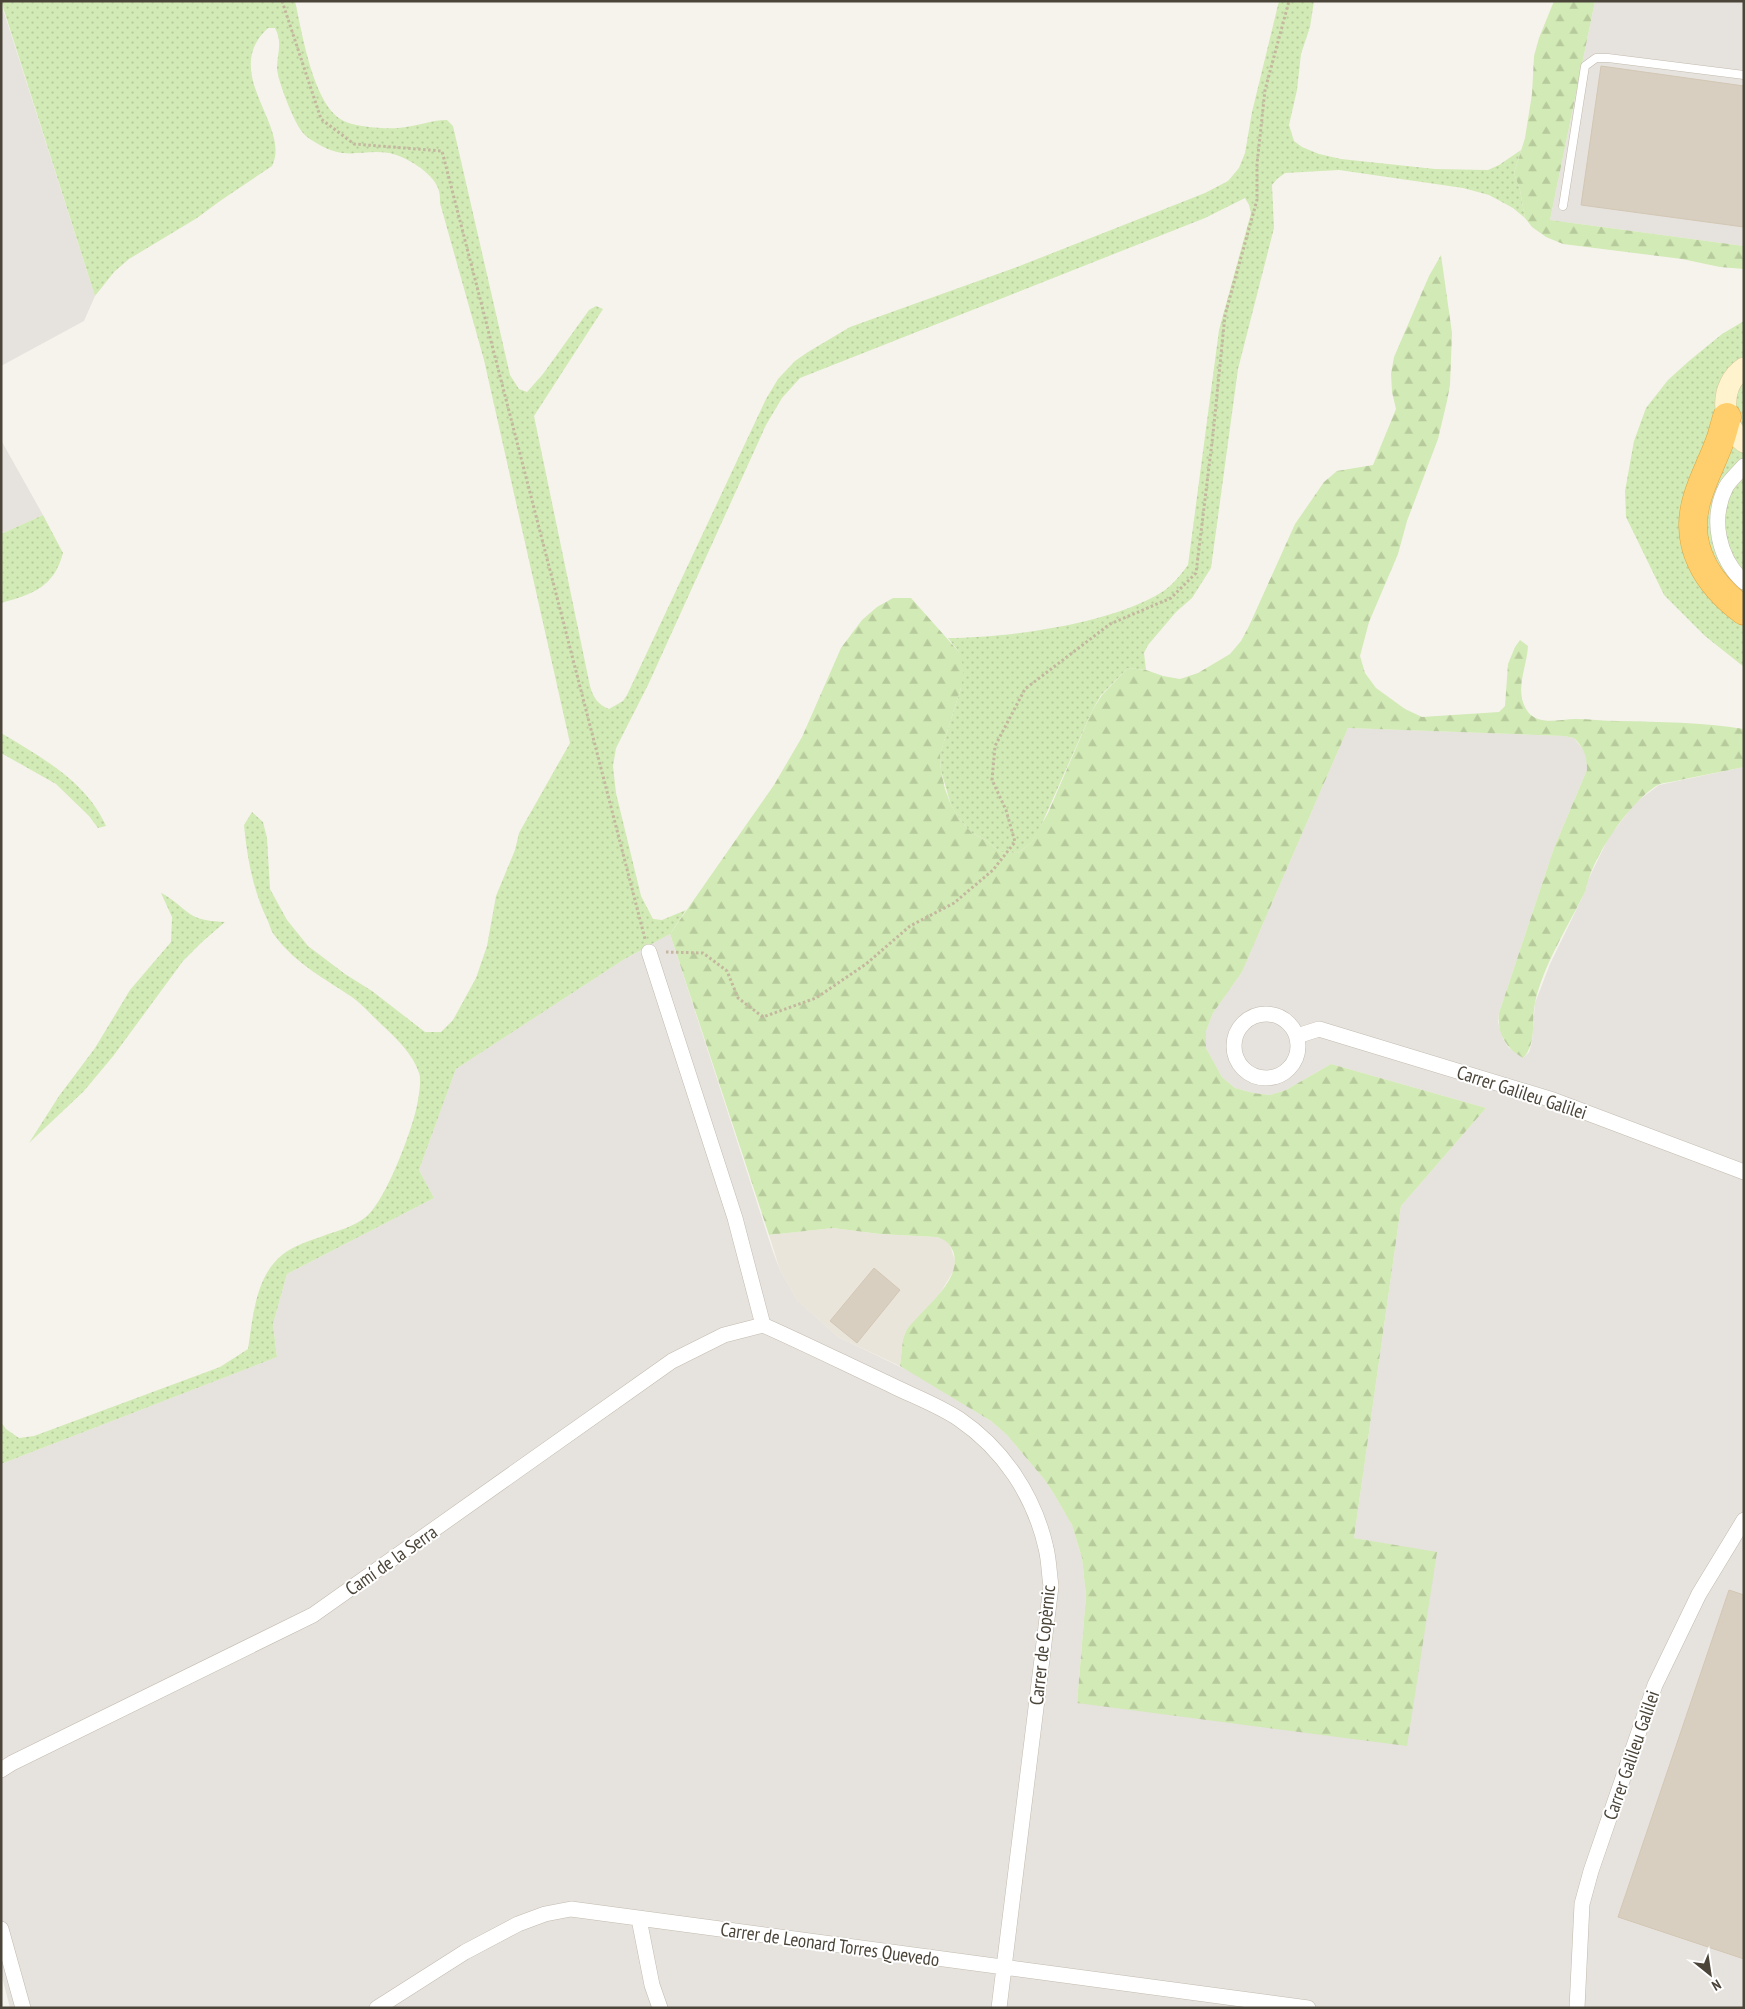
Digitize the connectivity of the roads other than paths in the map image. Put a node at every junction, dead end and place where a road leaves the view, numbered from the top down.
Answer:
1 (1744, 75) edge
2 (1563, 206) dead end
3 (1744, 368) edge
4 (1727, 417) junction
5 (1744, 442) edge
6 (1744, 466) edge
7 (1744, 582) edge
8 (1744, 611) edge
9 (649, 952) road end
10 (1297, 1036) junction
11 (1744, 1172) edge
12 (764, 1325) junction
13 (1744, 1520) edge
14 (1, 1770) edge
15 (639, 1919) junction
16 (1, 1929) edge
17 (1004, 1967) junction
18 (23, 2008) edge
19 (377, 2008) edge
20 (660, 2008) edge
21 (999, 2008) edge
22 (1308, 2008) edge
23 (1577, 2008) edge

1 - 2 lane
3 - 4 main road
4 - 5 main road
4 - 8 highway
6 - 7 street
9 - 12 street
10 - 10 street
10 - 11 street, Carrer Galileu Galilei
12 - 14 street, Camí de la Serra
12 - 17 street, Carrer de Copèrnic
13 - 23 street, Carrer Galileu Galilei
15 - 17 street, Carrer de Leonard Torres Quevedo
15 - 19 street, Carrer de Leonard Torres Quevedo
15 - 20 street
16 - 18 street
17 - 21 street, Carrer de Copèrnic
17 - 22 street, Carrer de Leonard Torres Quevedo

